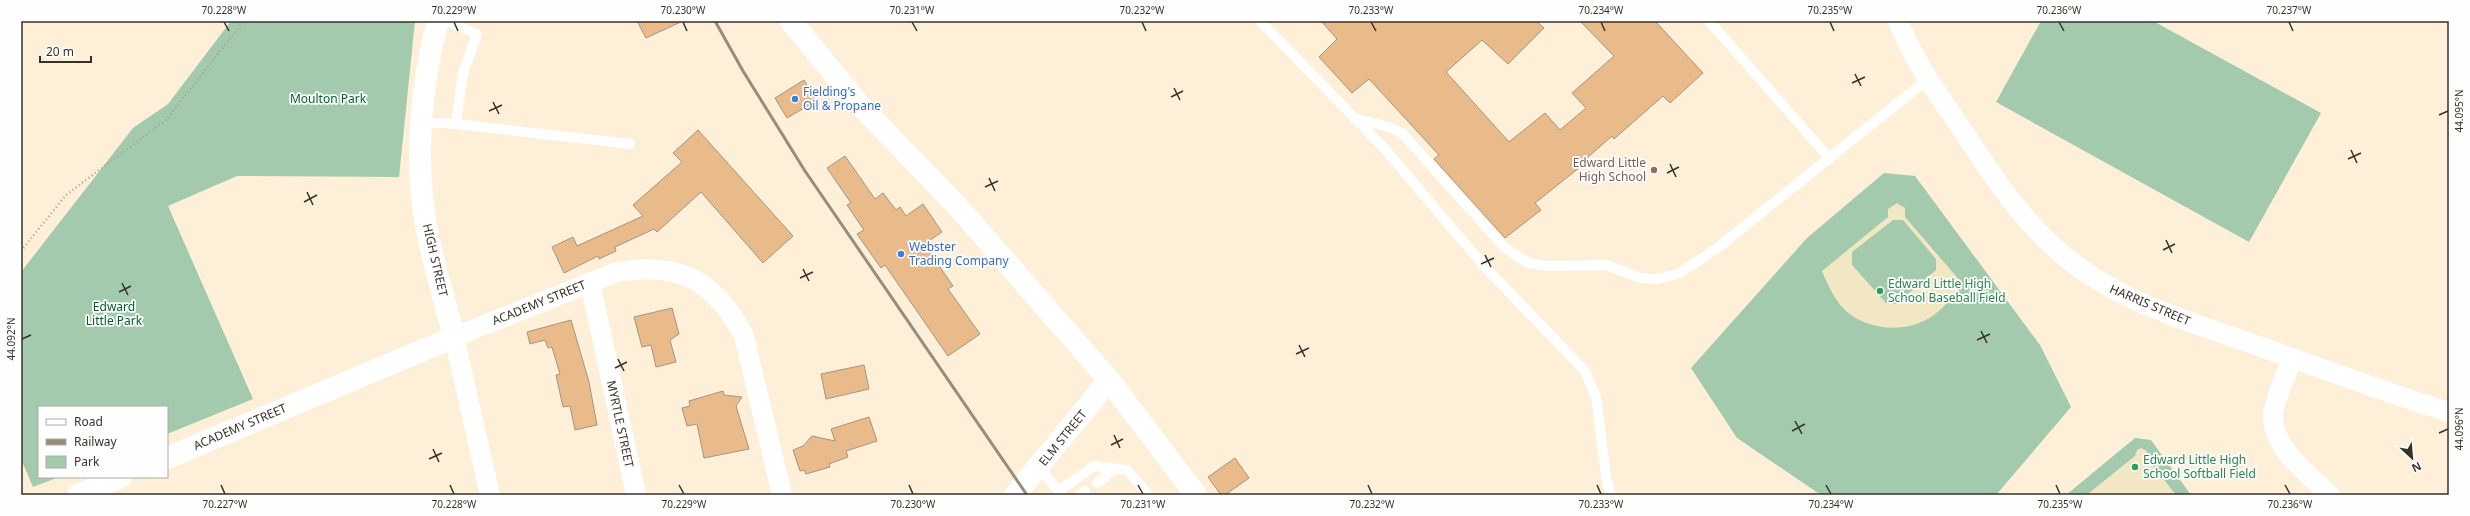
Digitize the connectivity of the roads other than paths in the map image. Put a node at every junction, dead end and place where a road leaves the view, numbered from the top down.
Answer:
1 (438, 21) edge
2 (446, 21) edge
3 (791, 21) edge
4 (1260, 21) edge
5 (1709, 21) edge
6 (1898, 21) edge
7 (1928, 79) junction
8 (1354, 118) junction
9 (422, 122) junction
10 (456, 124) junction
11 (630, 144) dead end
12 (1830, 159) junction
13 (590, 282) junction
14 (454, 337) junction
15 (2293, 358) junction
16 (1109, 380) junction
17 (2449, 412) edge
18 (168, 458) edge
19 (1040, 467) junction
20 (1114, 470) junction
21 (119, 478) edge
22 (1096, 483) dead end
23 (1060, 493) edge
24 (78, 495) edge
25 (490, 495) edge
26 (636, 495) edge
27 (782, 495) edge
28 (1016, 495) edge
29 (1149, 495) edge
30 (1196, 495) edge
31 (1611, 495) edge
32 (2330, 495) edge

1 - 9 main road, HIGH STREET
2 - 10 lane
3 - 16 main road
4 - 8 lane
5 - 12 lane
6 - 7 street, HARRIS STREET
7 - 12 lane
7 - 15 street, HARRIS STREET
8 - 12 lane
8 - 31 lane
9 - 10 lane
9 - 14 main road, HIGH STREET
10 - 11 lane
13 - 14 street, ACADEMY STREET
13 - 26 street, MYRTLE STREET
13 - 27 street, ACADEMY STREET
14 - 18 main road, ACADEMY STREET
14 - 25 street, HIGH STREET
15 - 17 street, HARRIS STREET
15 - 32 street
16 - 19 main road, ELM STREET
16 - 30 main road
19 - 23 lane
19 - 28 main road, ELM STREET
20 - 22 lane
20 - 23 lane
20 - 29 lane
21 - 24 main road

